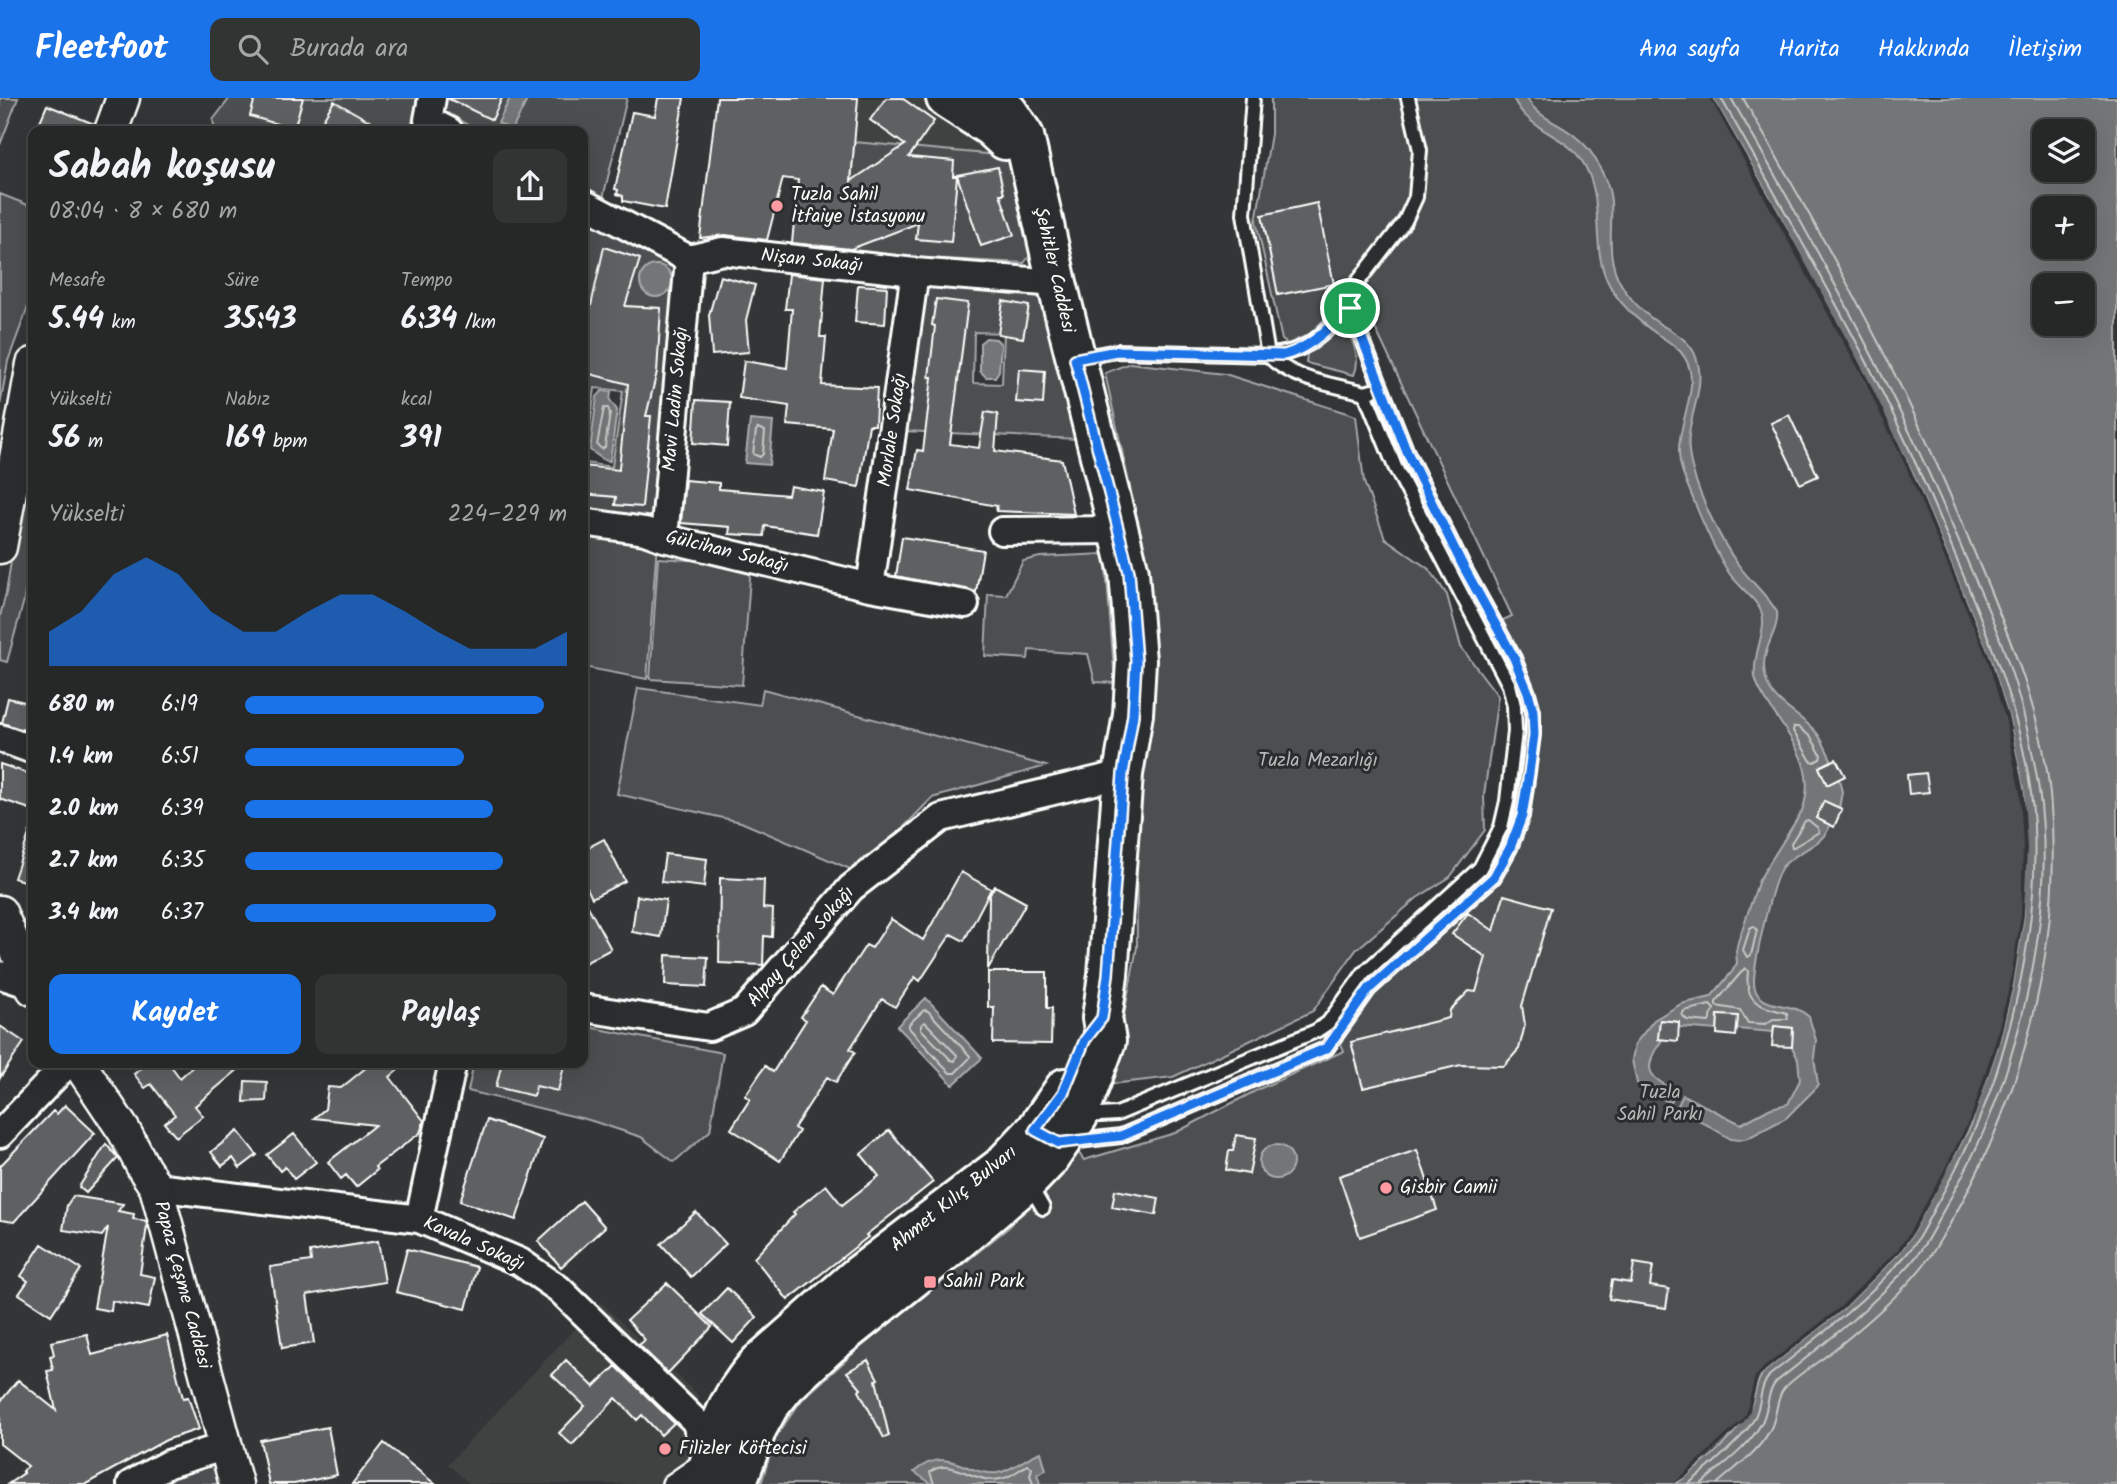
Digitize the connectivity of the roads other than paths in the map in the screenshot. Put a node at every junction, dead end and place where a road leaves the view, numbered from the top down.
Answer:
1 (123, 98) edge
2 (432, 98) edge
3 (1016, 98) edge
4 (1253, 98) edge
5 (1408, 98) edge
6 (969, 103) edge
7 (113, 126) edge
8 (440, 126) edge
9 (1024, 136) junction
10 (1035, 185) junction
11 (588, 206) edge
12 (689, 259) junction
13 (915, 272) junction
14 (1056, 283) junction
15 (1350, 308) junction
16 (1268, 355) junction
17 (1075, 359) junction
18 (28, 385) edge
19 (1382, 387) junction
20 (1366, 393) junction
21 (5, 482) edge
22 (588, 523) edge
23 (1118, 530) junction
24 (1002, 531) dead end
25 (664, 538) junction
26 (0, 547) edge
27 (870, 587) junction
28 (965, 604) dead end
29 (0, 738) edge
30 (28, 748) edge
31 (1123, 774) junction
32 (0, 912) edge
33 (0, 975) edge
34 (28, 978) edge
35 (28, 986) edge
36 (588, 1008) edge
37 (1102, 1018) joint
38 (63, 1068) edge
39 (82, 1068) edge
40 (452, 1068) edge
41 (1057, 1123) junction
42 (0, 1133) edge
43 (156, 1187) junction
44 (419, 1219) junction
45 (226, 1446) junction
46 (723, 1473) edge
47 (131, 1484) edge
48 (236, 1484) edge
49 (672, 1484) edge

1 - 7 street
2 - 8 street
3 - 9 main road
4 - 16 lane
5 - 15 lane
6 - 9 main road, Şehitler Caddesi
6 - 10 main road, Şehitler Caddesi
9 - 10 main road, Şehitler Caddesi
10 - 14 main road, Şehitler Caddesi
11 - 12 street
12 - 13 street, Nişan Sokağı
12 - 25 street, Mavi Ladin Sokağı
13 - 14 street, Nişan Sokağı
13 - 27 street, Morlale Sokağı
14 - 17 main road, Şehitler Caddesi
15 - 16 lane
15 - 19 lane
16 - 17 lane
16 - 20 lane
17 - 23 main road, Şehitler Caddesi
18 - 21 street
19 - 20 lane
19 - 41 lane
20 - 41 lane
21 - 26 street
22 - 25 street, Gülcihan Sokağı
23 - 24 street
23 - 31 main road, Şehitler Caddesi
25 - 27 street, Gülcihan Sokağı
27 - 28 street, Gülcihan Sokağı
29 - 30 street
31 - 36 street, Alpay Çelen Sokağı
31 - 37 main road, Şehitler Caddesi
32 - 34 street
33 - 35 street
37 - 41 main road, Ahmet Kılıç Bulvarı
38 - 42 street
39 - 43 street, Papaz Çeşme Caddesi
40 - 44 street
41 - 46 main road, Ahmet Kılıç Bulvarı
41 - 46 main road, Ahmet Kılıç Bulvarı
43 - 44 street, Kavala Sokağı
43 - 45 street, Papaz Çeşme Caddesi
44 - 46 street, Kavala Sokağı
45 - 47 street
45 - 48 street, Papaz Çeşme Caddesi
46 - 49 street

